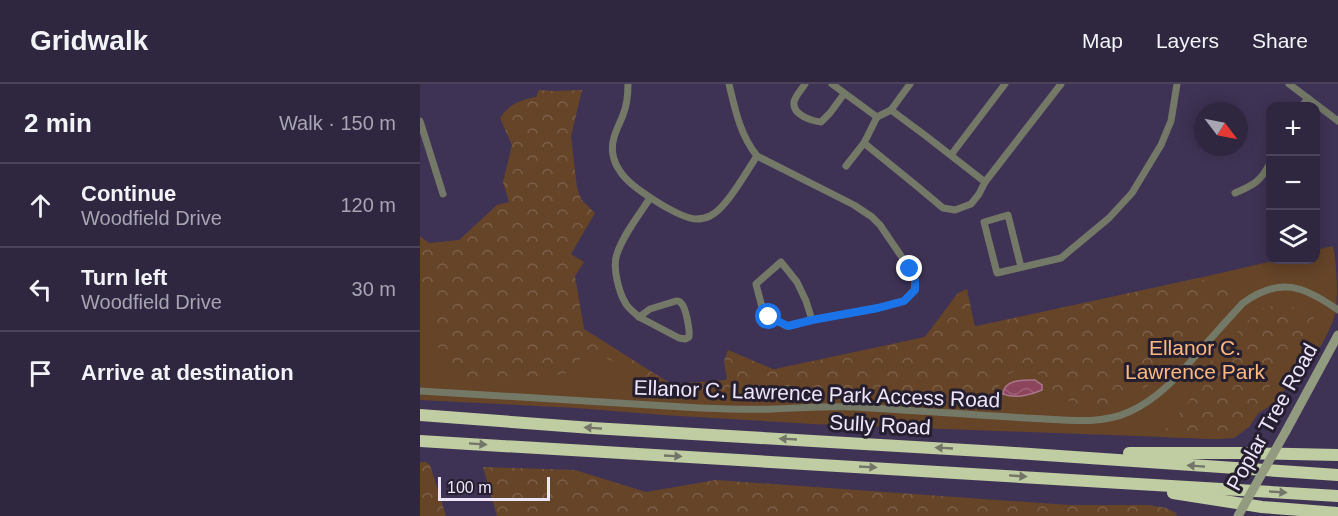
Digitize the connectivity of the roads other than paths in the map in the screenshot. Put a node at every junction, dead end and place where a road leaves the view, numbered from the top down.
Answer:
1 (628, 84) edge
2 (729, 84) edge
3 (805, 84) edge
4 (832, 84) edge
5 (910, 84) edge
6 (1005, 84) edge
7 (1060, 84) edge
8 (1177, 84) edge
9 (1289, 84) edge
10 (844, 94) junction
11 (1308, 98) junction
12 (1305, 102) edge
13 (891, 110) junction
14 (878, 117) junction
15 (420, 121) edge
16 (1338, 121) edge
17 (864, 143) junction
18 (951, 155) junction
19 (757, 156) junction
20 (846, 166) dead end
21 (1266, 171) edge
22 (985, 182) junction
23 (1235, 193) dead end
24 (443, 194) dead end
25 (650, 198) junction
26 (1021, 267) junction
27 (1338, 310) edge
28 (639, 317) junction
29 (812, 320) junction
30 (1338, 335) edge
31 (420, 391) edge
32 (420, 416) edge
33 (420, 441) edge
34 (1000, 452) junction
35 (1338, 455) edge
36 (1338, 476) edge
37 (1052, 478) junction
38 (1338, 496) edge
39 (1338, 513) edge
40 (1238, 516) edge

1 - 25 street
2 - 19 street
3 - 10 street
4 - 10 street
5 - 13 street
6 - 18 street
7 - 22 street
8 - 26 street
9 - 11 street
10 - 14 street
11 - 12 street
11 - 16 street
13 - 14 street
13 - 18 street
14 - 17 street
15 - 24 street
17 - 20 street
17 - 22 street
18 - 22 street
19 - 25 street
19 - 29 street
21 - 23 street
25 - 28 street
26 - 26 street
27 - 31 street, Ellanor C. Lawrence Park Access Road
28 - 28 street
29 - 29 street
30 - 40 main road, Poplar Tree Road, bridge
34 -> 32 highway, Sully Road
33 -> 37 highway, Sully Road
34 - 35 highway
36 -> 34 highway, Sully Road
37 -> 38 highway, Sully Road
37 - 39 highway

